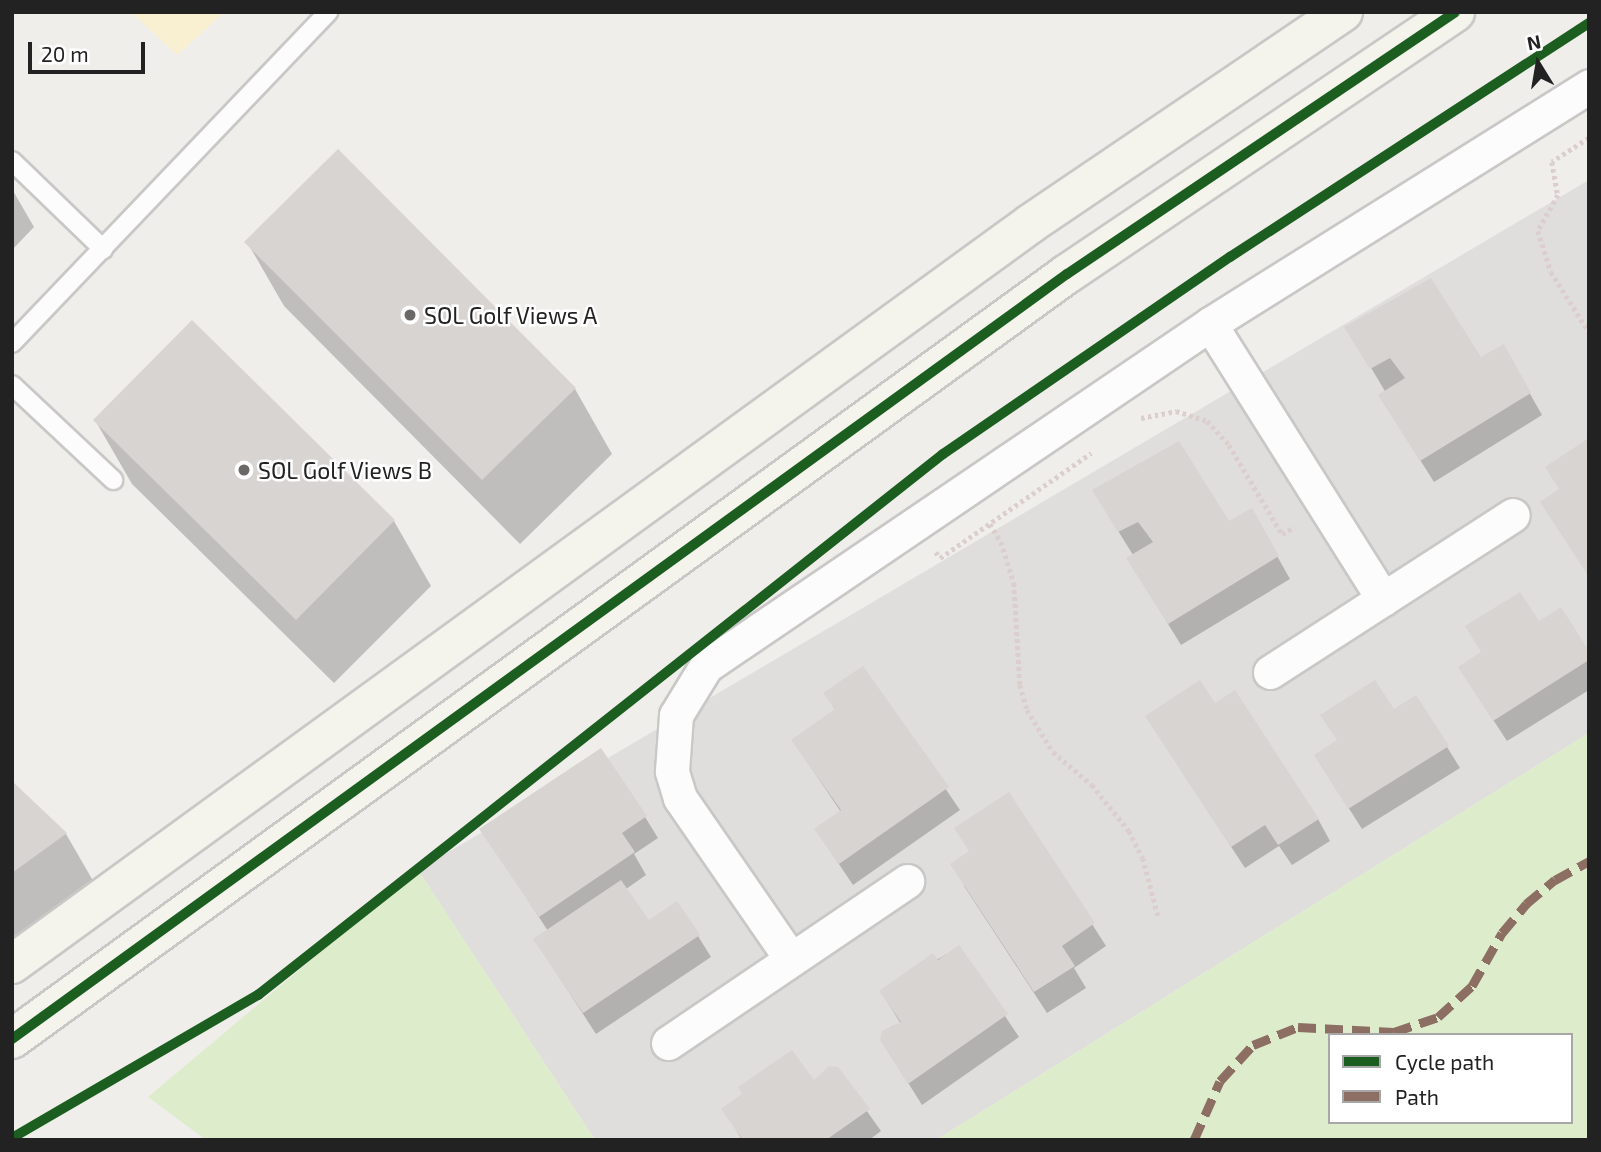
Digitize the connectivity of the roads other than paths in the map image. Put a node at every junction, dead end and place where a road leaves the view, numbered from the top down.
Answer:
1 (328, 12) edge
2 (1343, 12) edge
3 (1455, 12) edge
4 (1589, 86) edge
5 (12, 160) edge
6 (103, 249) junction
7 (1210, 324) junction
8 (12, 344) edge
9 (12, 385) edge
10 (113, 480) dead end
11 (1513, 515) dead end
12 (1383, 599) junction
13 (1270, 672) dead end
14 (907, 881) dead end
15 (791, 960) junction
16 (12, 964) edge
17 (12, 1039) edge
18 (668, 1043) dead end

1 - 6 lane
2 - 16 street
3 - 17 street
4 - 7 street
5 - 6 lane
6 - 8 lane
7 - 12 street
7 - 15 street
9 - 10 lane
11 - 12 street
12 - 13 street
14 - 15 street
15 - 18 street

